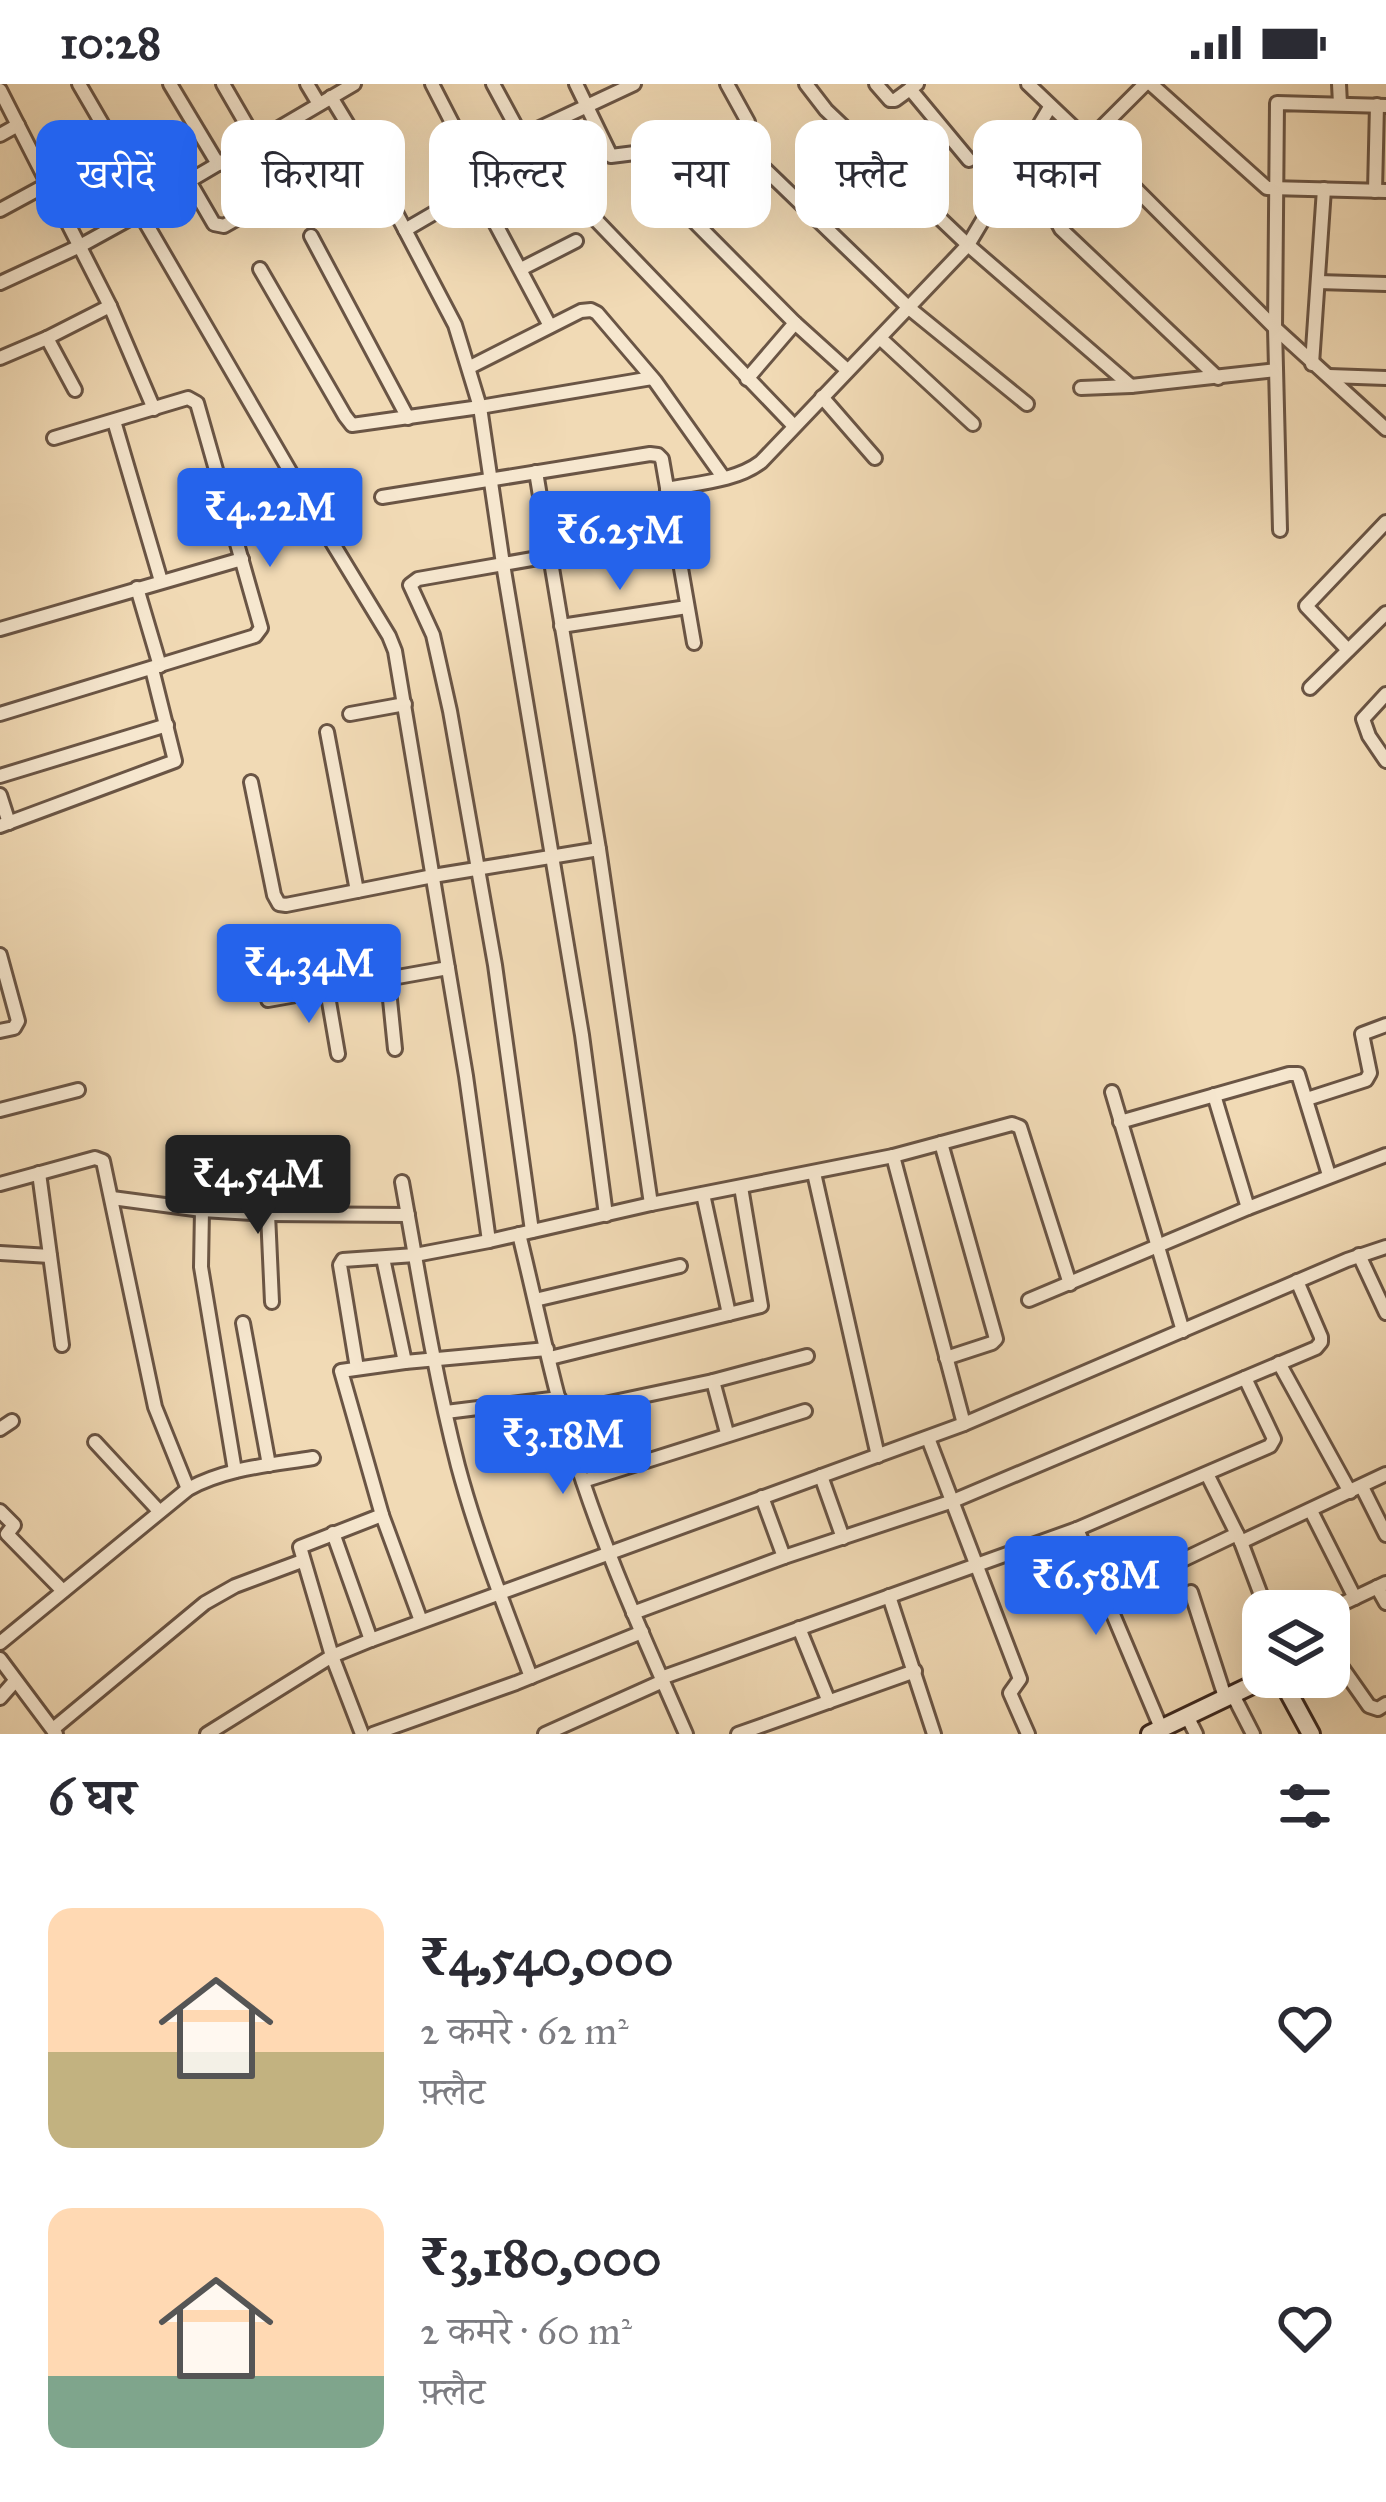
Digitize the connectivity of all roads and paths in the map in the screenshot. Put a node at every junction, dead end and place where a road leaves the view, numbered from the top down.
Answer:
1 (79, 84) edge
2 (170, 84) edge
3 (223, 84) edge
4 (307, 84) edge
5 (353, 84) edge
6 (432, 84) edge
7 (493, 84) edge
8 (576, 84) edge
9 (634, 84) edge
10 (727, 84) edge
11 (806, 84) edge
12 (876, 84) edge
13 (1028, 84) edge
14 (1148, 84) edge
15 (1274, 84) edge
16 (1340, 84) edge
17 (913, 87) edge
18 (0, 90) edge
19 (325, 101) junction
20 (1276, 103) junction
21 (1340, 104) junction
22 (586, 105) junction
23 (1381, 105) edge
24 (1051, 107) junction
25 (98, 120) edge
26 (244, 120) edge
27 (292, 120) edge
28 (340, 120) edge
29 (449, 120) edge
30 (512, 120) edge
31 (556, 120) edge
32 (1043, 120) edge
33 (1066, 120) edge
34 (1109, 120) edge
35 (18, 125) junction
36 (0, 135) edge
37 (36, 160) edge
38 (968, 160) dead end
39 (221, 162) edge
40 (218, 164) junction
41 (197, 176) edge
42 (1277, 188) junction
43 (1324, 189) junction
44 (36, 190) edge
45 (1380, 191) edge
46 (1142, 194) edge
47 (197, 195) edge
48 (0, 210) edge
49 (429, 216) edge
50 (221, 225) edge
51 (71, 228) edge
52 (112, 228) edge
53 (155, 228) edge
54 (500, 228) edge
55 (604, 228) edge
56 (978, 228) edge
57 (1060, 228) edge
58 (405, 230) joint
59 (311, 236) dead end
60 (576, 241) dead end
61 (968, 245) junction
62 (80, 246) junction
63 (260, 268) dead end
64 (520, 269) junction
65 (1318, 282) junction
66 (0, 283) edge
67 (1386, 284) edge
68 (110, 306) junction
69 (909, 308) junction
70 (795, 322) junction
71 (550, 326) junction
72 (1275, 328) junction
73 (47, 338) junction
74 (880, 338) junction
75 (0, 358) edge
76 (1312, 364) junction
77 (470, 367) junction
78 (847, 370) junction
79 (1276, 370) junction
80 (1329, 376) junction
81 (652, 378) junction
82 (1218, 378) junction
83 (1386, 378) edge
84 (747, 379) junction
85 (1131, 386) junction
86 (1081, 388) dead end
87 (75, 390) dead end
88 (822, 397) junction
89 (1027, 404) dead end
90 (480, 407) junction
91 (154, 409) junction
92 (408, 418) junction
93 (115, 421) junction
94 (973, 424) dead end
95 (794, 426) junction
96 (1386, 429) edge
97 (54, 437) dead end
98 (874, 458) dead end
99 (536, 472) junction
100 (723, 478) junction
101 (492, 479) junction
102 (668, 489) junction
103 (382, 497) dead end
104 (1386, 522) edge
105 (1280, 530) dead end
106 (675, 534) junction
107 (548, 556) junction
108 (242, 559) junction
109 (503, 565) junction
110 (160, 581) junction
111 (137, 588) junction
112 (688, 607) junction
113 (1386, 613) edge
114 (560, 626) junction
115 (0, 629) edge
116 (694, 643) dead end
117 (1348, 650) junction
118 (156, 668) junction
119 (1310, 688) dead end
120 (1386, 694) edge
121 (405, 704) junction
122 (350, 713) dead end
123 (0, 714) edge
124 (167, 725) junction
125 (327, 732) dead end
126 (1386, 761) edge
127 (0, 776) edge
128 (251, 782) dead end
129 (0, 794) edge
130 (4, 824) edge
131 (599, 849) junction
132 (553, 856) junction
133 (477, 869) junction
134 (433, 876) junction
135 (357, 891) junction
136 (0, 955) edge
137 (448, 968) junction
138 (388, 980) junction
139 (328, 990) junction
140 (268, 1000) dead end
141 (1386, 1024) edge
142 (0, 1031) edge
143 (395, 1049) dead end
144 (338, 1054) dead end
145 (78, 1090) dead end
146 (1112, 1091) dead end
147 (1214, 1095) junction
148 (1307, 1099) junction
149 (0, 1110) edge
150 (1120, 1122) junction
151 (941, 1143) junction
152 (1386, 1155) edge
153 (893, 1156) junction
154 (39, 1173) junction
155 (814, 1173) junction
156 (1329, 1175) junction
157 (402, 1182) dead end
158 (0, 1184) edge
159 (742, 1187) junction
160 (703, 1194) junction
161 (112, 1198) junction
162 (651, 1204) junction
163 (1248, 1208) junction
164 (202, 1210) junction
165 (268, 1214) junction
166 (408, 1215) junction
167 (606, 1215) junction
168 (525, 1233) junction
169 (488, 1241) junction
170 (1386, 1247) edge
171 (1156, 1248) junction
172 (0, 1253) edge
173 (415, 1255) junction
174 (50, 1256) junction
175 (1359, 1256) junction
176 (383, 1258) junction
177 (680, 1266) dead end
178 (1297, 1282) junction
179 (1070, 1284) junction
180 (535, 1300) junction
181 (1029, 1300) dead end
182 (272, 1302) dead end
183 (1386, 1313) edge
184 (729, 1314) junction
185 (243, 1323) dead end
186 (1183, 1331) junction
187 (62, 1345) dead end
188 (549, 1354) junction
189 (806, 1356) dead end
190 (946, 1358) junction
191 (435, 1359) junction
192 (405, 1362) junction
193 (1279, 1364) junction
194 (357, 1368) junction
195 (1245, 1378) junction
196 (713, 1381) junction
197 (559, 1398) junction
198 (805, 1411) dead end
199 (446, 1412) junction
200 (562, 1413) junction
201 (964, 1424) junction
202 (728, 1433) junction
203 (928, 1438) junction
204 (95, 1442) dead end
205 (878, 1456) junction
206 (313, 1458) dead end
207 (269, 1465) junction
208 (235, 1471) junction
209 (1208, 1474) junction
210 (1386, 1474) edge
211 (820, 1476) junction
212 (583, 1481) junction
213 (188, 1489) junction
214 (1356, 1489) junction
215 (762, 1498) junction
216 (953, 1501) junction
217 (0, 1510) edge
218 (1311, 1510) junction
219 (159, 1511) junction
220 (382, 1515) junction
221 (1077, 1528) junction
222 (333, 1532) junction
223 (1386, 1535) edge
224 (843, 1538) junction
225 (1239, 1538) junction
226 (608, 1555) junction
227 (784, 1557) junction
228 (302, 1561) junction
229 (977, 1562) junction
230 (1381, 1585) edge
231 (1259, 1590) edge
232 (63, 1592) junction
233 (1191, 1592) dead end
234 (500, 1594) junction
235 (889, 1596) junction
236 (1105, 1597) junction
237 (1354, 1598) junction
238 (1350, 1600) edge
239 (1386, 1603) edge
240 (634, 1612) junction
241 (421, 1621) junction
242 (799, 1628) junction
243 (642, 1632) junction
244 (371, 1640) junction
245 (0, 1643) edge
246 (332, 1656) junction
247 (0, 1659) edge
248 (915, 1671) junction
249 (531, 1677) junction
250 (1350, 1679) edge
251 (662, 1680) junction
252 (15, 1681) junction
253 (1242, 1689) edge
254 (1229, 1695) junction
255 (0, 1698) edge
256 (1291, 1698) edge
257 (829, 1702) junction
258 (1386, 1703) edge
259 (1187, 1716) junction
260 (1156, 1731) edge
261 (55, 1732) edge
262 (207, 1734) edge
263 (362, 1734) edge
264 (373, 1734) edge
265 (545, 1734) edge
266 (686, 1734) edge
267 (738, 1734) edge
268 (934, 1734) edge
269 (1028, 1734) edge
270 (1196, 1734) edge
271 (1253, 1734) edge
272 (1311, 1734) edge

1 - 25 street
2 - 40 street
3 - 26 street
4 - 19 street
5 - 19 street
6 - 29 street
7 - 30 street
8 - 22 street
9 - 22 street
10 - 69 street
11 - 61 street
12 - 17 street
13 - 24 street
14 - 34 street
14 - 42 street
15 - 20 street
16 - 21 street
17 - 38 street
18 - 35 street
19 - 27 street
19 - 28 street
20 - 21 street
20 - 42 street
21 - 23 street
22 - 31 street
22 - 70 street
23 - 45 street
24 - 32 street
24 - 33 street
35 - 36 street
35 - 37 street
39 - 40 street
40 - 41 street
42 - 43 street
42 - 72 street
43 - 45 street
43 - 65 street
44 - 48 street
46 - 72 street
47 - 50 street
49 - 58 street
51 - 62 street
52 - 62 street
53 - 121 street
54 - 64 street
55 - 84 street
56 - 61 street
57 - 82 street
58 - 77 street
59 - 92 street
60 - 64 street
61 - 69 street
61 - 85 street
62 - 66 street
62 - 68 street
63 - 92 street
64 - 71 street
65 - 67 street
65 - 76 street
68 - 73 street
68 - 91 street
69 - 74 street
69 - 89 street
70 - 78 street
70 - 84 street
71 - 77 street
71 - 81 street
72 - 76 street
72 - 79 street
73 - 75 street
73 - 87 street
74 - 78 street
74 - 94 street
76 - 80 street
77 - 90 street
78 - 88 street
79 - 82 street
79 - 105 street
80 - 83 street
80 - 96 street
81 - 90 street
81 - 100 street
82 - 85 street
84 - 95 street
85 - 86 street
88 - 95 street
88 - 98 street
90 - 92 street
90 - 101 street
91 - 93 street
91 - 108 street
93 - 97 street
93 - 110 street
95 - 100 street
99 - 101 street
99 - 102 street
99 - 107 street
100 - 102 street
101 - 103 street
101 - 109 street
102 - 106 street
104 - 117 street
106 - 107 street
106 - 112 street
107 - 109 street
107 - 114 street
108 - 110 street
108 - 118 street
109 - 132 street
109 - 133 street
110 - 111 street
111 - 115 street
111 - 118 street
112 - 114 street
112 - 116 street
113 - 117 street
114 - 131 street
117 - 119 street
118 - 123 street
118 - 124 street
120 - 126 street
121 - 122 street
121 - 134 street
124 - 127 street
124 - 130 street
125 - 135 street
128 - 135 street
129 - 130 street
131 - 132 street
131 - 162 street
132 - 133 street
132 - 167 street
133 - 134 street
133 - 168 street
134 - 135 street
134 - 137 street
136 - 142 street
137 - 138 street
137 - 169 street
138 - 139 street
138 - 143 street
139 - 140 street
139 - 144 street
141 - 148 street
145 - 149 street
146 - 150 street
147 - 148 street
147 - 150 street
147 - 163 street
148 - 156 street
150 - 171 street
151 - 153 street
151 - 179 street
151 - 190 street
152 - 156 street
153 - 155 street
153 - 190 street
154 - 158 street
154 - 161 street
154 - 174 street
155 - 159 street
155 - 205 street
156 - 163 street
157 - 166 street
159 - 160 street
159 - 184 street
160 - 162 street
160 - 184 street
161 - 164 street
161 - 213 street
162 - 167 street
163 - 171 street
164 - 165 street
164 - 208 street
165 - 166 street
165 - 182 street
166 - 173 street
167 - 168 street
168 - 169 street
168 - 180 street
169 - 173 street
170 - 175 street
171 - 179 street
171 - 186 street
172 - 174 street
173 - 176 street
173 - 191 street
174 - 187 street
175 - 178 street
175 - 183 street
176 - 192 street
176 - 194 street
177 - 180 street
178 - 186 street
178 - 193 street
179 - 181 street
180 - 188 street
184 - 188 street
185 - 207 street
186 - 201 street
188 - 191 street
188 - 197 street
189 - 196 street
190 - 201 street
191 - 192 street
191 - 199 street
192 - 194 street
193 - 195 street
193 - 214 street
194 - 220 street
195 - 209 street
195 - 216 street
196 - 200 street
196 - 202 street
197 - 199 street
197 - 200 street
198 - 202 street
199 - 234 street
200 - 212 street
201 - 203 street
202 - 212 street
203 - 205 street
203 - 216 street
204 - 219 street
205 - 211 street
206 - 207 street
207 - 208 street
208 - 213 street
209 - 221 street
209 - 225 street
210 - 214 street
211 - 215 street
211 - 224 street
212 - 226 street
213 - 219 street
214 - 218 street
214 - 223 street
215 - 226 street
215 - 227 street
216 - 224 street
216 - 229 street
217 - 232 street
218 - 225 street
218 - 237 street
219 - 232 street
220 - 222 street
220 - 241 street
221 - 229 street
221 - 236 street
222 - 228 street
222 - 244 street
224 - 227 street
225 - 231 street
225 - 236 street
226 - 234 street
226 - 240 street
227 - 240 street
228 - 246 street
228 - 261 street
229 - 235 street
229 - 269 street
230 - 237 street
230 - 239 street
232 - 245 street
233 - 254 street
234 - 241 street
234 - 249 street
235 - 242 street
235 - 248 street
236 - 260 street
237 - 238 street
240 - 243 street
241 - 244 street
242 - 251 street
242 - 257 street
243 - 249 street
243 - 251 street
244 - 246 street
246 - 262 street
246 - 263 street
247 - 252 street
248 - 257 street
248 - 268 street
249 - 264 street
250 - 258 street
251 - 265 street
251 - 266 street
252 - 255 street
252 - 261 street
253 - 254 street
254 - 259 street
254 - 271 street
256 - 272 street
257 - 267 street
259 - 260 street
259 - 270 street

